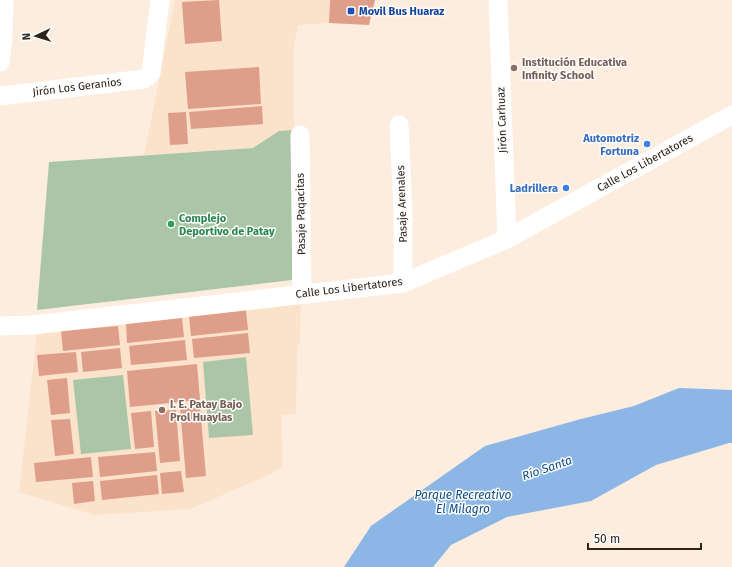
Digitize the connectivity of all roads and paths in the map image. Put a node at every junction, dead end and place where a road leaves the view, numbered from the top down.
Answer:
1 (4, 0) edge
2 (160, 0) edge
3 (498, 0) edge
4 (0, 62) edge
5 (0, 96) edge
6 (732, 115) edge
7 (399, 125) dead end
8 (300, 135) dead end
9 (507, 239) junction
10 (403, 283) junction
11 (302, 294) junction
12 (0, 326) edge

1 - 4 street
2 - 5 street, Jirón Los Geranios
3 - 9 street, Jirón Carhuaz
6 - 9 street, Calle Los Libertatores
7 - 10 street, Pasaje Arenales
8 - 11 street, Pasaje Paqacitas
9 - 10 street, Calle Los Libertatores
10 - 11 street, Calle Los Libertatores
11 - 12 street, Calle Los Libertatores

